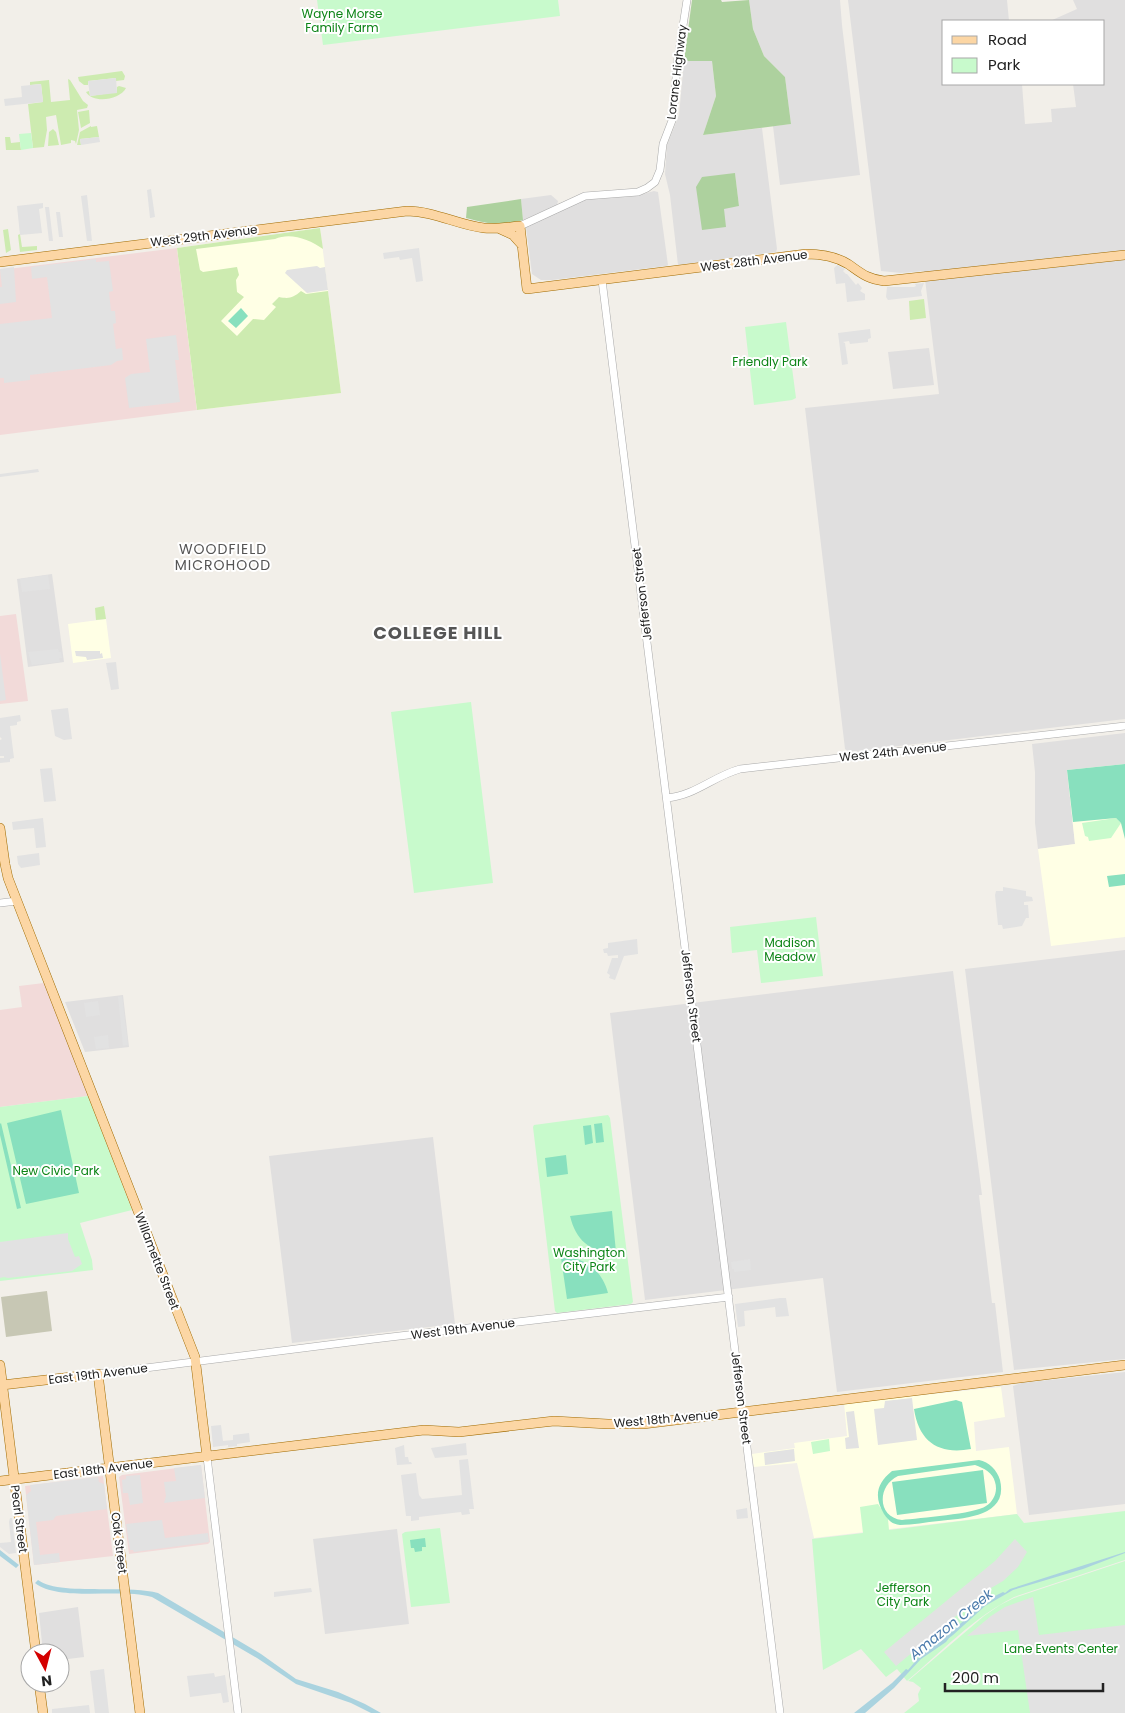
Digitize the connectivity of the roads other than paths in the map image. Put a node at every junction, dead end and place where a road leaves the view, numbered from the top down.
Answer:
1 (687, 0) edge
2 (407, 211) joint
3 (520, 226) junction
4 (497, 229) junction
5 (522, 246) junction
6 (1125, 255) edge
7 (0, 262) edge
8 (525, 274) junction
9 (602, 280) junction
10 (552, 286) junction
11 (1125, 726) edge
12 (667, 798) junction
13 (0, 828) edge
14 (17, 900) junction
15 (0, 902) edge
16 (729, 1297) junction
17 (197, 1363) junction
18 (0, 1365) edge
19 (1125, 1365) edge
20 (98, 1374) junction
21 (1, 1385) edge
22 (743, 1412) junction
23 (207, 1457) junction
24 (110, 1468) junction
25 (14, 1480) junction
26 (0, 1481) edge
27 (35, 1643) edge
28 (41, 1693) edge
29 (43, 1713) edge
30 (140, 1713) edge
31 (238, 1713) edge
32 (780, 1713) edge

1 - 3 street, Lorane Highway
2 - 4 main road, Lorane Highway
2 - 7 main road, West 29th Avenue
3 - 4 main road, Lorane Highway
3 - 5 main road
4 - 5 main road
5 - 8 main road
6 - 9 main road, West 28th Avenue
8 - 10 main road
8 - 10 main road, West 28th Avenue
9 - 10 main road, West 28th Avenue
9 - 12 street, Jefferson Street
11 - 12 street, West 24th Avenue
12 - 16 street, Jefferson Street
13 - 14 main road, Willamette Street
14 - 15 street
14 - 17 main road, Willamette Street
16 - 17 street, West 19th Avenue
16 - 22 street, Jefferson Street
17 - 20 street, East 19th Avenue
17 - 23 main road, Willamette Street
18 - 21 main road, Pearl Street
19 - 22 main road, West 18th Avenue
20 - 21 main road, East 19th Avenue
20 - 24 main road, Oak Street
21 - 25 main road, Pearl Street
22 - 23 main road, West 18th Avenue
22 - 32 street, Jefferson Street
23 - 24 main road, East 18th Avenue
23 - 31 street, Willamette Street
24 - 25 main road, East 18th Avenue
24 - 30 main road, Oak Street
25 - 26 main road, East 18th Avenue
25 - 27 main road, Pearl Street
28 - 29 main road

